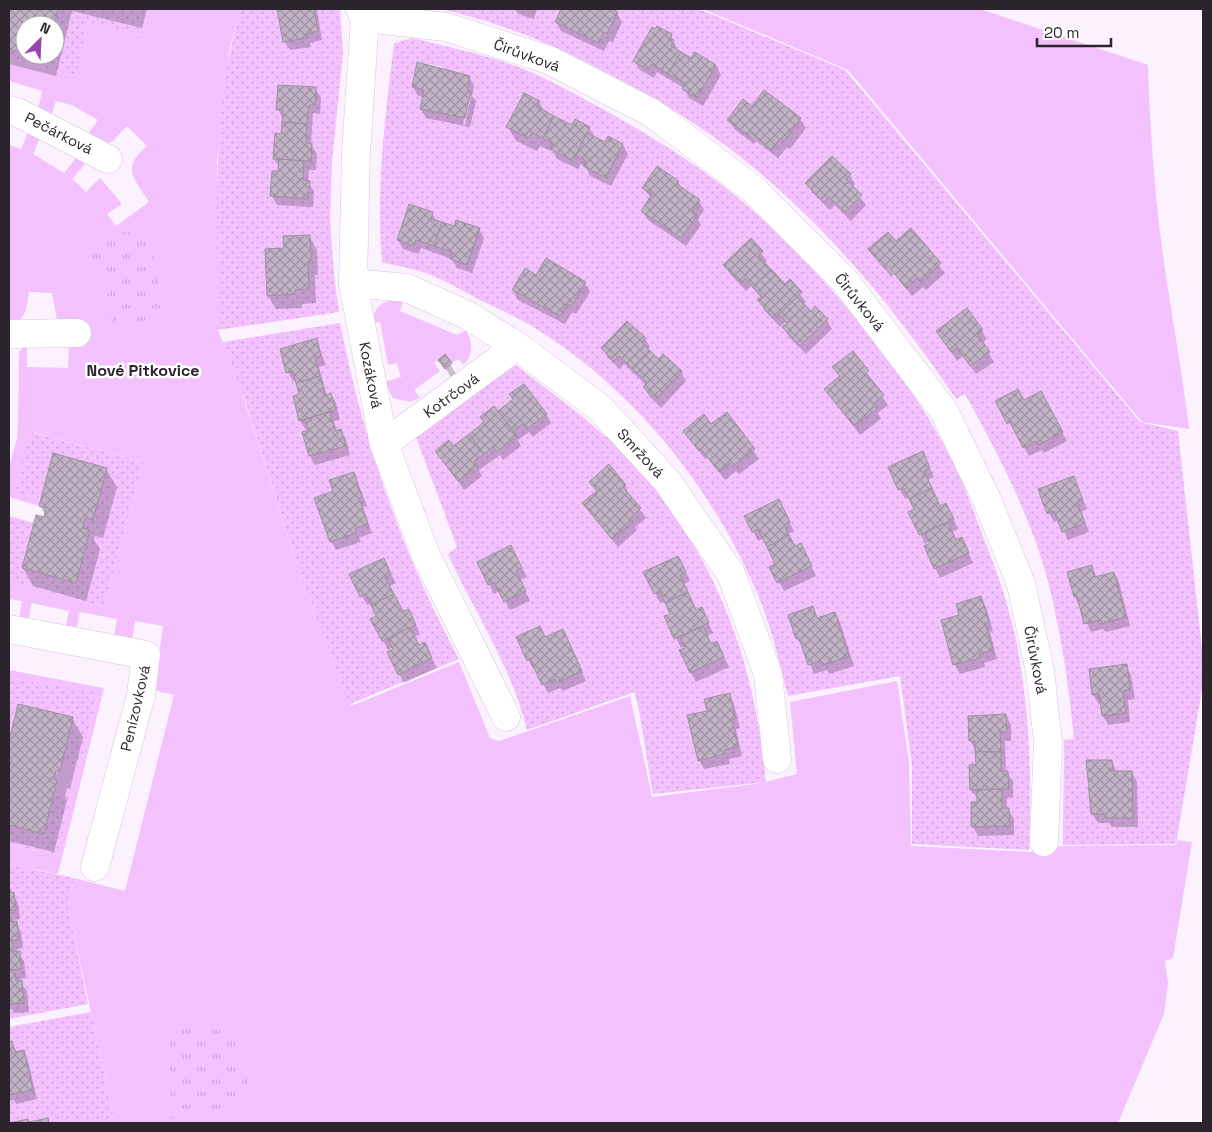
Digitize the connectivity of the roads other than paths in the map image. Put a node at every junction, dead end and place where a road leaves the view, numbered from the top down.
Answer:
1 (362, 14) edge
2 (9, 110) edge
3 (108, 159) dead end
4 (353, 283) junction
5 (76, 333) dead end
6 (9, 334) edge
7 (517, 346) junction
8 (384, 444) junction
9 (9, 629) edge
10 (506, 717) dead end
11 (777, 759) dead end
12 (1044, 842) dead end
13 (95, 867) dead end

1 - 4 street, Kozáková
1 - 12 street, Čirůvková
2 - 3 street, Pečárková
4 - 7 street, Smržová
4 - 8 street, Kozáková
5 - 6 street
7 - 8 street, Kotrčová
7 - 11 street, Smržová
8 - 10 street, Kozáková
9 - 13 street, Penízovková

